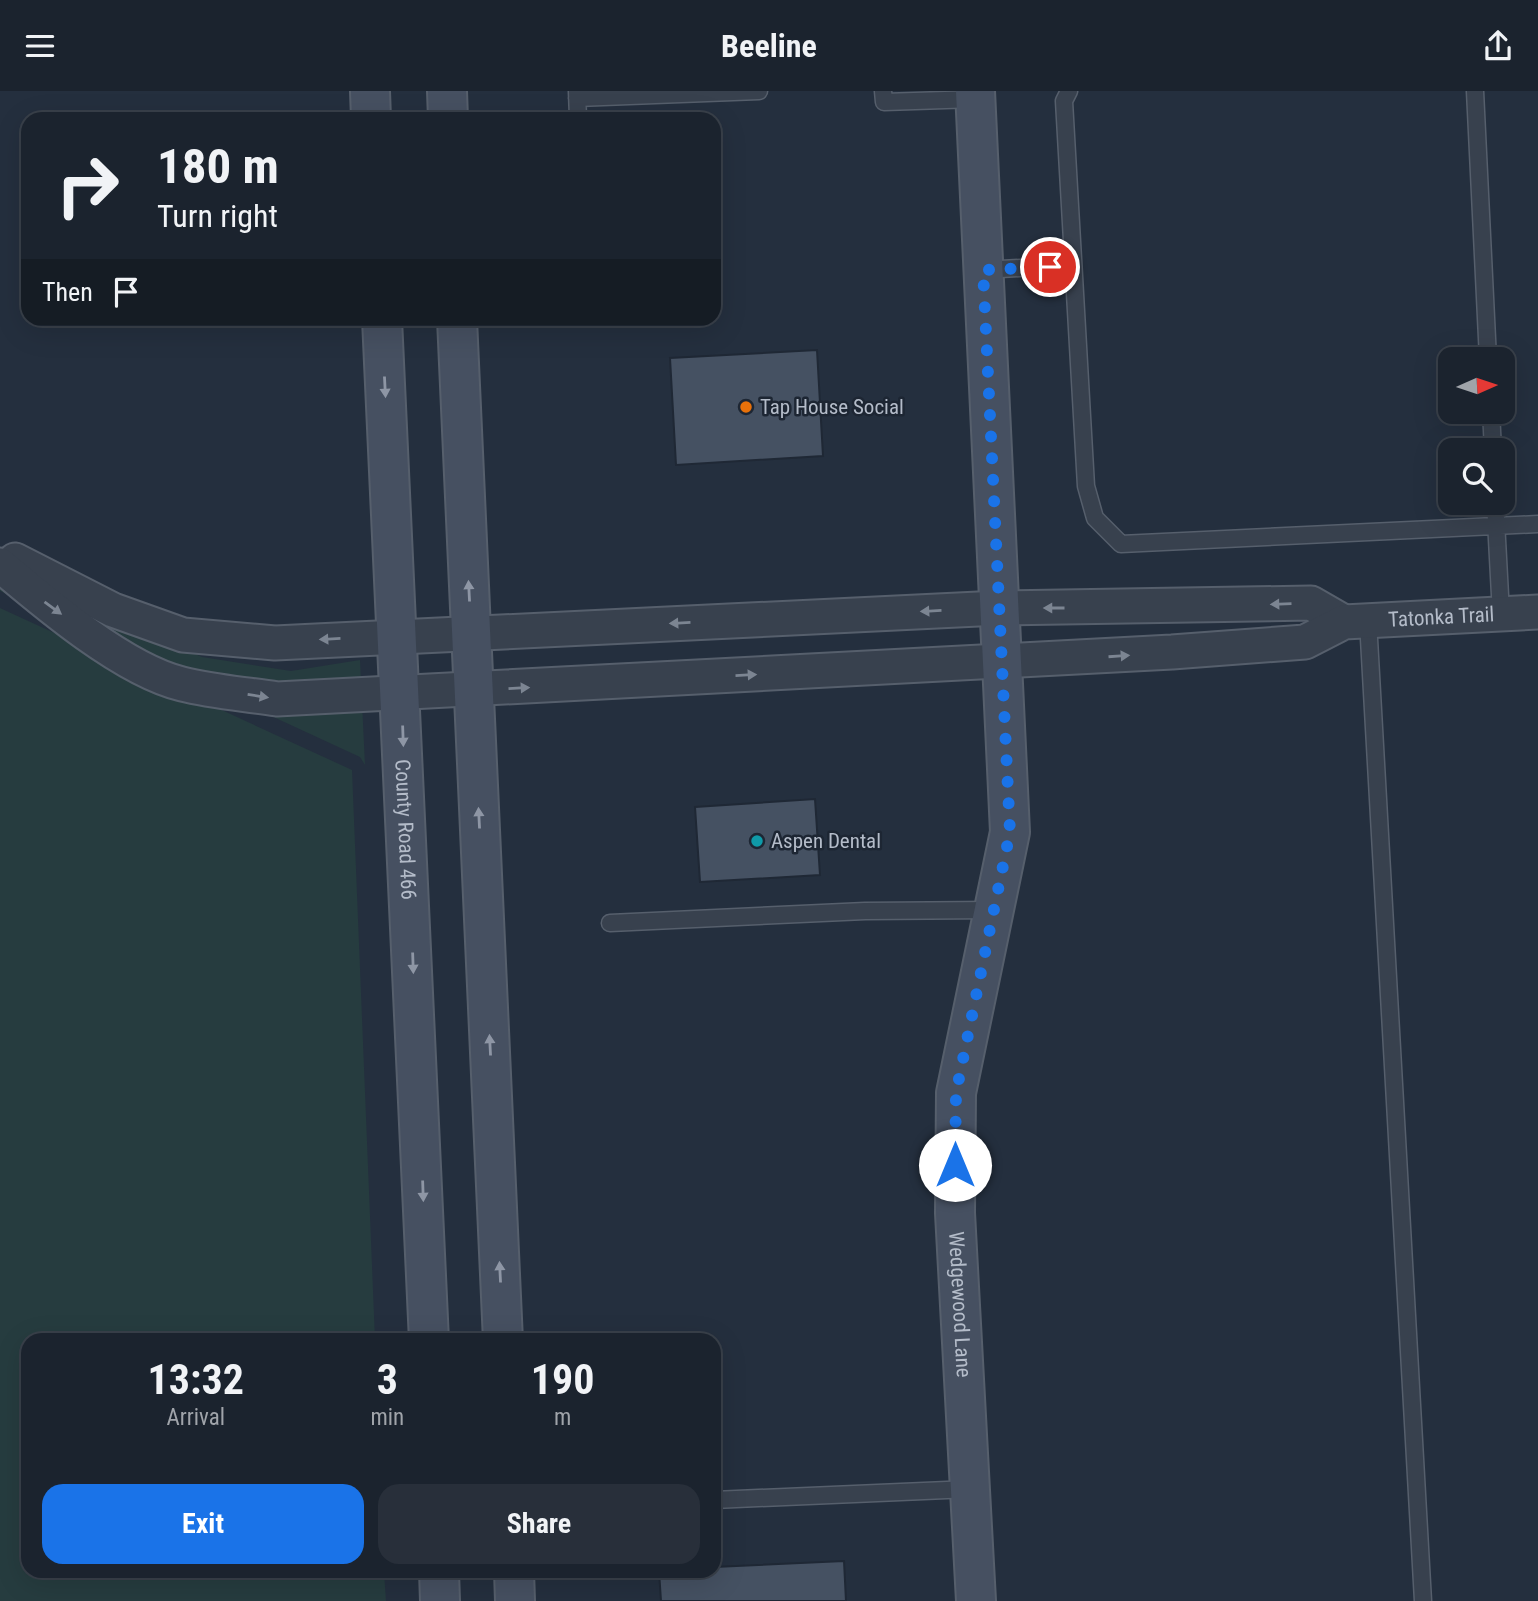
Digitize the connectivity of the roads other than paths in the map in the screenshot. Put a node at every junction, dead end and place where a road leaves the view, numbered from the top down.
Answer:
1 (370, 91) edge
2 (447, 91) edge
3 (759, 91) edge
4 (883, 91) edge
5 (1069, 91) edge
6 (1475, 91) edge
7 (577, 94) edge
8 (975, 95) edge
9 (371, 112) edge
10 (448, 112) edge
11 (578, 112) edge
12 (1072, 265) junction
13 (983, 270) junction
14 (382, 326) edge
15 (457, 326) edge
16 (1487, 347) edge
17 (1496, 515) edge
18 (1538, 524) edge
19 (1496, 527) junction
20 (0, 553) edge
21 (0, 565) edge
22 (999, 608) junction
23 (1538, 612) edge
24 (1501, 614) junction
25 (1356, 621) junction
26 (471, 633) junction
27 (399, 637) junction
28 (1002, 661) junction
29 (473, 690) junction
30 (402, 693) junction
31 (994, 910) junction
32 (610, 923) dead end
33 (429, 1333) edge
34 (503, 1333) edge
35 (971, 1489) junction
36 (721, 1500) edge
37 (439, 1578) edge
38 (514, 1578) edge
39 (440, 1601) edge
40 (515, 1601) edge
41 (976, 1601) edge
42 (1423, 1601) edge

1 - 9 main road
2 - 10 main road
3 - 7 lane
4 - 8 lane
5 - 12 lane
6 - 16 lane
7 - 11 lane
8 - 13 main road, Wedgewood Lane
12 - 13 lane
12 - 19 lane
13 - 22 main road, Wedgewood Lane
14 -> 27 main road, County Road 466
26 -> 15 main road
17 - 19 lane
18 - 19 lane
19 - 24 lane
27 -> 20 street
21 -> 30 street
25 -> 22 street
22 -> 26 street
22 - 28 main road, Wedgewood Lane
23 - 24 street, Tatonka Trail
24 - 25 street, Tatonka Trail
28 -> 25 street
25 - 42 lane
26 - 27 street
26 - 29 main road
27 - 30 main road, County Road 466
29 -> 28 street
28 - 31 main road, Wedgewood Lane
29 - 30 street
34 -> 29 main road
30 -> 33 main road, County Road 466
31 - 32 lane
31 - 35 main road, Wedgewood Lane
35 - 36 lane
35 - 41 main road, Wedgewood Lane
37 - 39 main road
38 - 40 main road

